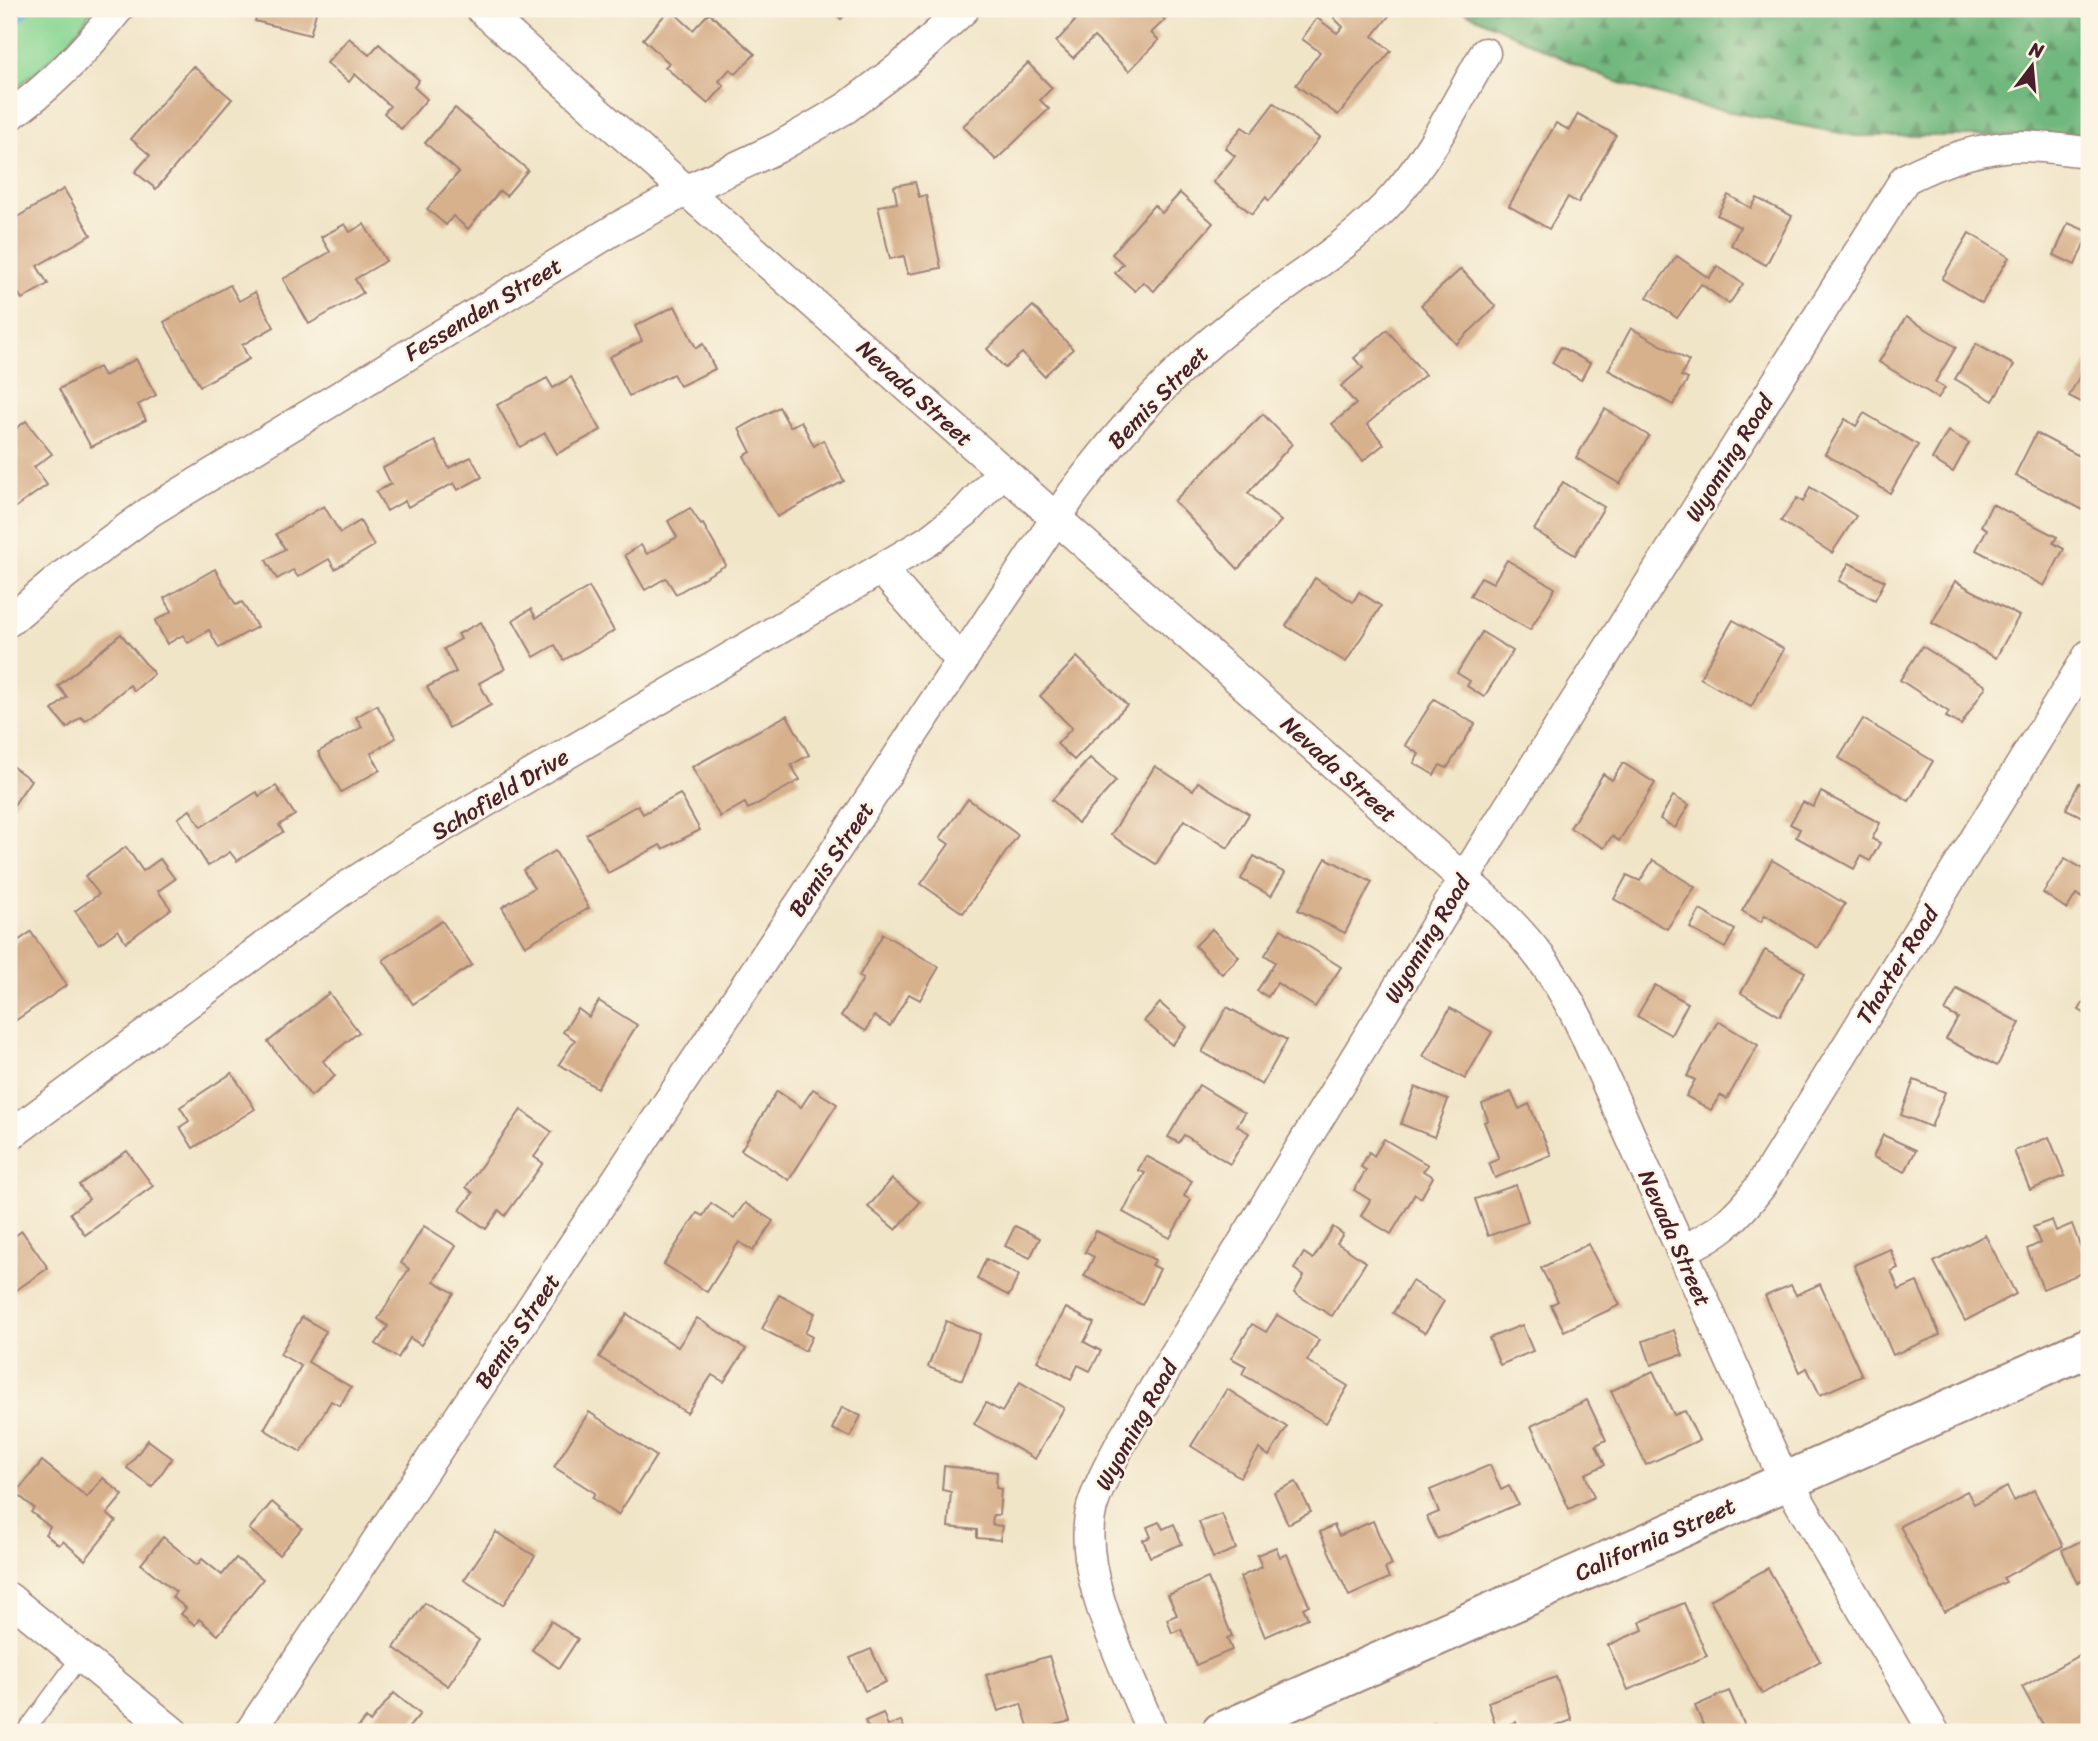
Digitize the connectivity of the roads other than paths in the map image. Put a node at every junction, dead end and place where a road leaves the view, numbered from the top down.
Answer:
1 (118, 9) edge
2 (481, 9) edge
3 (964, 9) edge
4 (1485, 52) dead end
5 (9, 116) edge
6 (2089, 152) edge
7 (688, 190) junction
8 (1003, 471) junction
9 (1056, 518) junction
10 (881, 569) junction
11 (9, 621) edge
12 (2089, 655) edge
13 (962, 662) junction
14 (1463, 879) junction
15 (9, 1136) edge
16 (1681, 1251) junction
17 (2089, 1347) edge
18 (1786, 1481) junction
19 (9, 1598) edge
20 (80, 1657) junction
21 (25, 1732) edge
22 (173, 1732) edge
23 (250, 1732) edge
24 (1152, 1732) edge
25 (1221, 1732) edge
26 (1934, 1732) edge

1 - 5 street
2 - 7 street, Nevada Street
3 - 7 street, Fessenden Street
4 - 9 street, Bemis Street
6 - 14 street, Wyoming Road
7 - 8 street, Nevada Street
7 - 11 street, Fessenden Street
8 - 9 street, Nevada Street
8 - 10 street, Schofield Drive
9 - 13 street, Bemis Street
9 - 14 street, Nevada Street
10 - 13 street
10 - 15 street, Schofield Drive
12 - 16 street, Thaxter Road
13 - 23 street, Bemis Street
14 - 16 street, Nevada Street
14 - 24 street, Wyoming Road
16 - 18 street, Nevada Street
17 - 18 street, California Street
18 - 25 street, California Street
18 - 26 street, Nevada Street
19 - 20 street
20 - 21 lane
20 - 22 street

